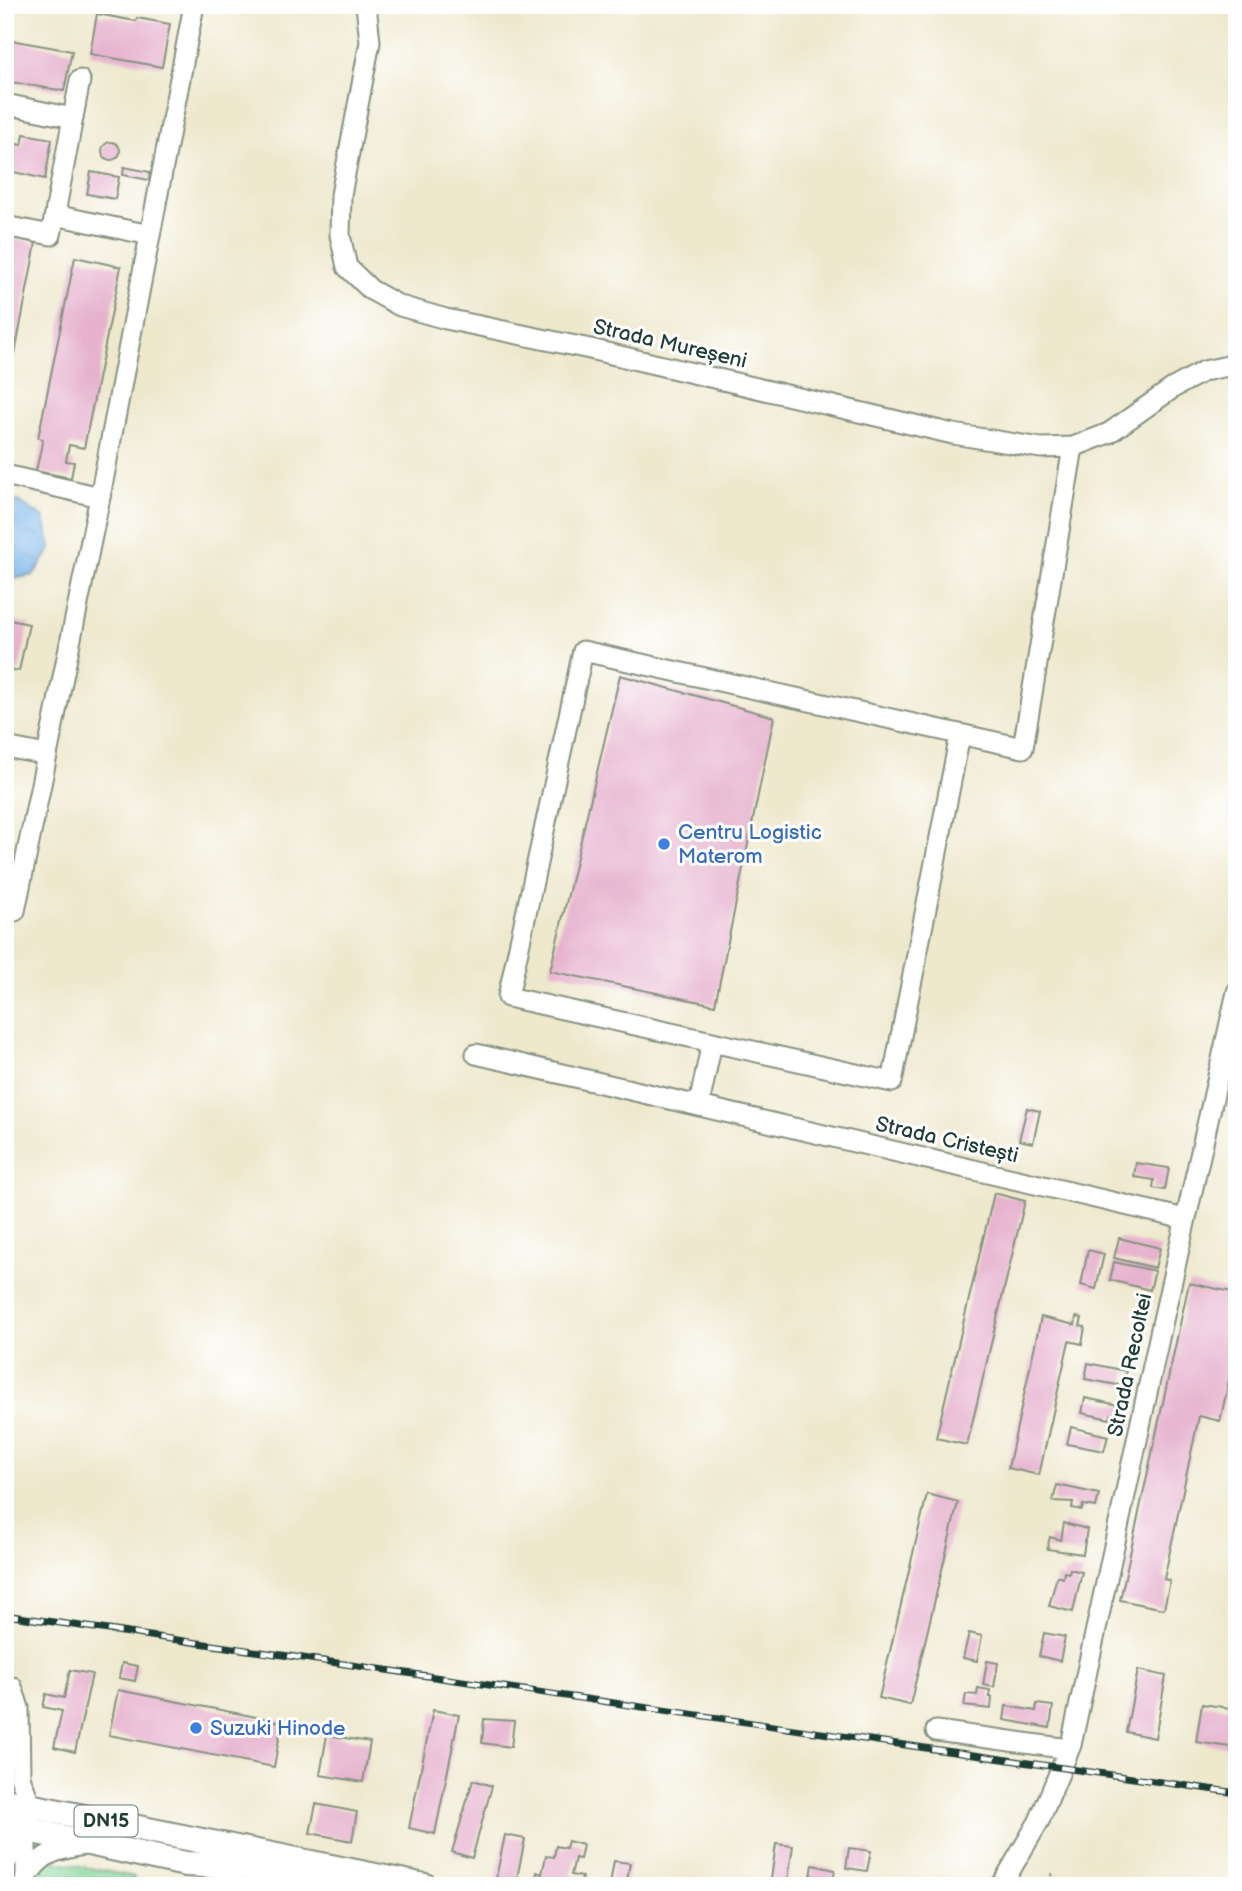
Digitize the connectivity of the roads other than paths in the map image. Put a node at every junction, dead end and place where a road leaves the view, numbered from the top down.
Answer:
1 (194, 5) edge
2 (366, 5) edge
3 (80, 80) dead end
4 (5, 104) edge
5 (73, 118) junction
6 (55, 215) junction
7 (5, 226) edge
8 (150, 236) junction
9 (1237, 364) edge
10 (1073, 447) junction
11 (5, 475) edge
12 (100, 497) junction
13 (960, 734) junction
14 (5, 747) edge
15 (47, 755) junction
16 (5, 909) edge
17 (1237, 992) edge
18 (712, 1042) junction
19 (477, 1054) dead end
20 (699, 1105) junction
21 (1185, 1219) junction
22 (5, 1686) edge
23 (936, 1731) dead end
24 (1069, 1749) junction
25 (13, 1776) edge
26 (5, 1801) edge
27 (21, 1820) edge
28 (93, 1844) junction
29 (5, 1864) edge
30 (326, 1880) edge
31 (25, 1882) edge
32 (425, 1886) edge
33 (1001, 1886) edge

1 - 8 street
2 - 10 street, Strada Mureșeni
3 - 5 street
4 - 5 street
5 - 6 street
6 - 7 street
6 - 8 street
8 - 12 street
9 - 10 street, Strada Mureșeni
10 - 13 street
11 - 12 street
12 - 15 street
13 - 18 street
13 - 18 street
14 - 15 street
15 - 16 street
17 - 21 street, Strada Recoltei
18 - 20 street
19 - 20 street, Strada Cristești
20 - 21 street, Strada Cristești
21 - 24 street, Strada Recoltei
22 - 25 street
23 - 24 street
24 - 33 street, Strada Recoltei
25 - 27 street
26 - 27 main road, DN15
27 - 28 main road, DN15
27 - 29 street
27 - 30 main road, DN15
27 - 31 street
28 - 30 main road, DN15
28 - 31 street
30 - 32 main road, DN15

